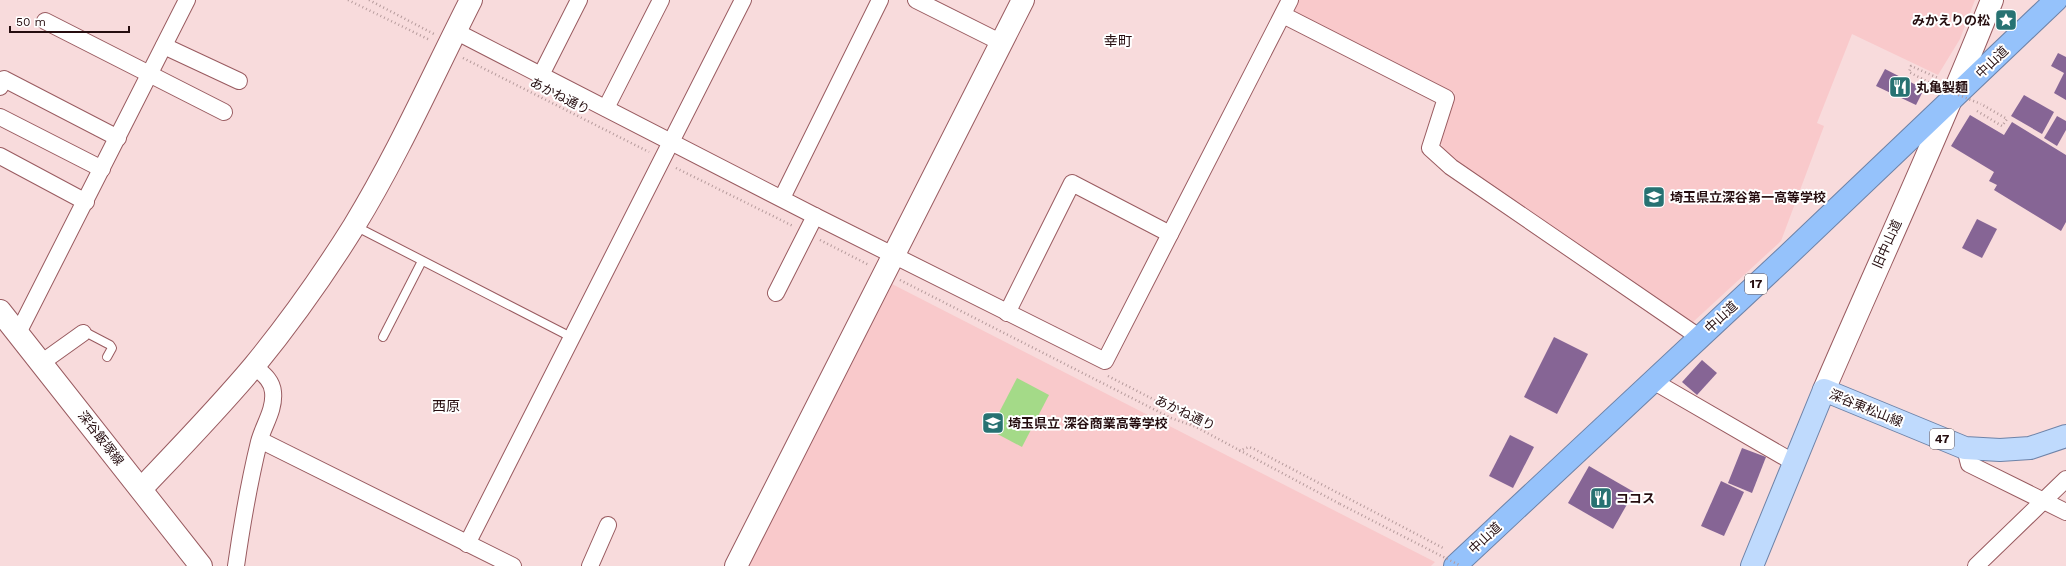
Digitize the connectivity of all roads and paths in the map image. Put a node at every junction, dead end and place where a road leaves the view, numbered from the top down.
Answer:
1 (187, 0) edge
2 (348, 0) edge
3 (369, 0) edge
4 (471, 0) edge
5 (579, 0) edge
6 (661, 0) edge
7 (743, 0) edge
8 (880, 0) edge
9 (916, 0) edge
10 (1023, 0) edge
11 (1290, 0) edge
12 (1992, 0) edge
13 (2056, 0) edge
14 (1283, 15) junction
15 (45, 21) dead end
16 (446, 33) junction
17 (433, 42) dead end
18 (1002, 43) junction
19 (164, 46) junction
20 (460, 56) dead end
21 (150, 74) junction
22 (541, 76) junction
23 (1938, 78) dead end
24 (239, 81) dead end
25 (0, 87) edge
26 (1953, 99) junction
27 (606, 108) junction
28 (1977, 111) dead end
29 (224, 112) dead end
30 (0, 117) edge
31 (118, 138) junction
32 (671, 141) junction
33 (655, 155) dead end
34 (0, 156) edge
35 (672, 165) dead end
36 (102, 169) junction
37 (782, 198) junction
38 (86, 202) junction
39 (816, 216) junction
40 (354, 225) junction
41 (796, 227) dead end
42 (1170, 234) junction
43 (818, 238) dead end
44 (894, 255) junction
45 (422, 261) junction
46 (874, 266) dead end
47 (899, 280) dead end
48 (776, 293) dead end
49 (0, 311) edge
50 (1007, 313) junction
51 (83, 332) joint
52 (18, 333) junction
53 (383, 337) dead end
54 (571, 337) junction
55 (1700, 337) junction
56 (107, 357) dead end
57 (41, 363) junction
58 (254, 366) junction
59 (1653, 381) junction
60 (1824, 390) junction
61 (2066, 436) edge
62 (260, 440) junction
63 (1965, 448) junction
64 (1239, 451) junction
65 (1793, 462) junction
66 (2066, 479) edge
67 (141, 489) junction
68 (2043, 502) junction
69 (2066, 512) edge
70 (608, 525) dead end
71 (467, 544) junction
72 (1452, 560) edge
73 (201, 566) edge
74 (236, 566) edge
75 (513, 566) edge
76 (590, 566) edge
77 (736, 566) edge
78 (1461, 566) edge
79 (1752, 566) edge
80 (1976, 566) edge

1 - 19 street
2 - 17 path
3 - 16 path
4 - 16 street
5 - 22 street
6 - 27 street
7 - 32 street
8 - 37 street
9 - 18 street
10 - 18 street
11 - 14 street
12 - 26 street, 旧中山道
13 - 26 highway, 中山道 / 17
14 - 42 street
14 - 55 street
15 - 21 street
16 - 22 street
16 - 40 street
18 - 44 street
19 - 21 street
19 - 24 street
20 - 33 path, あかね通り
21 - 29 street
21 - 31 street
22 - 27 street
23 - 28 path, bridge
25 - 31 street
26 - 55 highway, 中山道 / 17
26 - 60 street, 旧中山道
27 - 32 street
30 - 36 street
31 - 36 street
32 - 37 street
32 - 54 street
34 - 38 street
35 - 41 path
36 - 38 street
37 - 39 street
38 - 52 street
39 - 44 street
39 - 48 street
40 - 45 lane
40 - 58 street
42 - 50 street
42 - 50 street
43 - 46 path
44 - 50 street
44 - 77 street
45 - 53 lane
45 - 54 lane
47 - 64 path, あかね通り
49 - 52 street, 深谷飯塚線
51 - 56 lane
51 - 57 street
52 - 57 street, 深谷飯塚線
54 - 71 street
55 - 59 highway, 中山道 / 17
57 - 67 street, 深谷飯塚線
58 - 62 street
58 - 67 street
59 - 65 street
59 - 72 highway, 中山道 / 17
60 - 63 main road, 深谷東松山線 / 47
60 - 65 main road, 深谷東松山線
61 - 63 main road, 深谷東松山線 / 47
62 - 71 street
62 - 74 street
63 - 68 street
64 - 72 path
64 - 78 path, あかね通り, bridge
65 - 79 main road, 深谷東松山線
66 - 68 street
67 - 73 street, 深谷飯塚線
68 - 69 street
68 - 80 street
70 - 76 street
71 - 75 street

